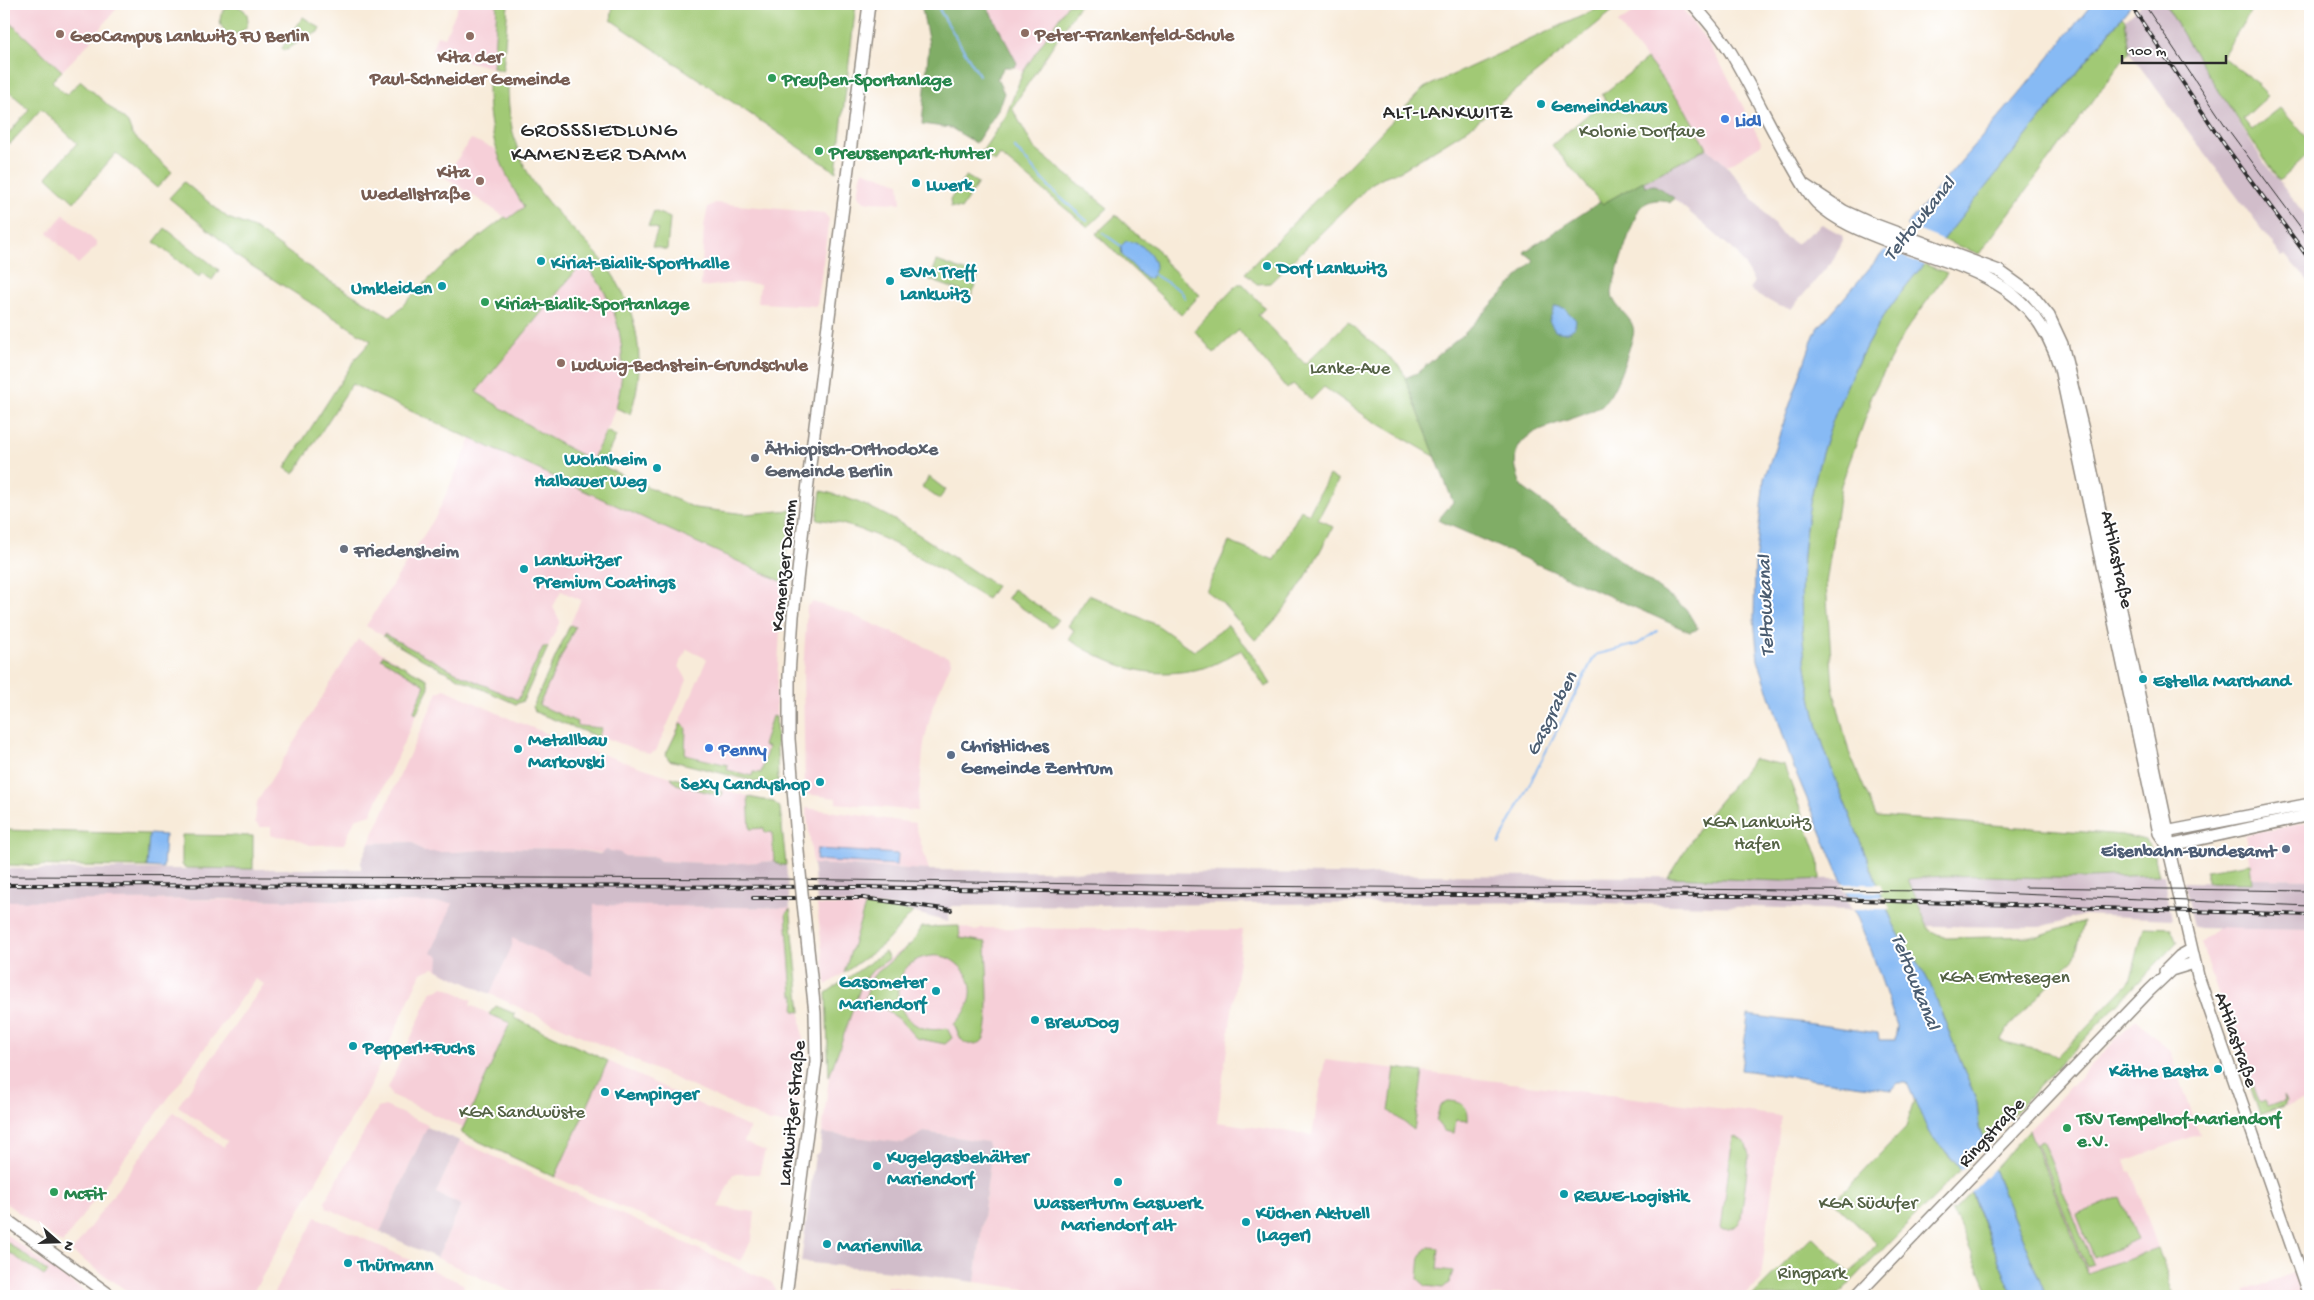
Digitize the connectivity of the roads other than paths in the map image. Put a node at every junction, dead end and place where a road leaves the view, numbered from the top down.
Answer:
1 (869, 4) edge
2 (1693, 4) edge
3 (1703, 4) edge
4 (1720, 34) junction
5 (1956, 262) junction
6 (2044, 319) junction
7 (2310, 804) edge
8 (2310, 814) edge
9 (2163, 832) junction
10 (2168, 846) junction
11 (803, 904) joint
12 (2191, 950) junction
13 (2194, 963) junction
14 (2150, 990) junction
15 (4, 1218) edge
16 (111, 1296) edge
17 (786, 1296) edge
18 (1856, 1296) edge
19 (2309, 1296) edge

1 - 11 main road, Kamenzer Damm, bridge
2 - 4 main road
3 - 4 main road
4 - 5 main road
5 - 6 main road, Attilastraße
5 - 6 main road, Attilastraße
6 - 9 main road, Attilastraße
7 - 9 main road
8 - 10 main road
9 - 10 main road, Attilastraße
10 - 12 main road, Attilastraße
11 - 17 main road, Lankwitzer Straße
12 - 13 main road, Attilastraße
12 - 14 main road, Ringstraße
13 - 14 main road, Ringstraße
13 - 19 main road, Attilastraße
14 - 18 main road, Ringstraße
15 - 16 main road

